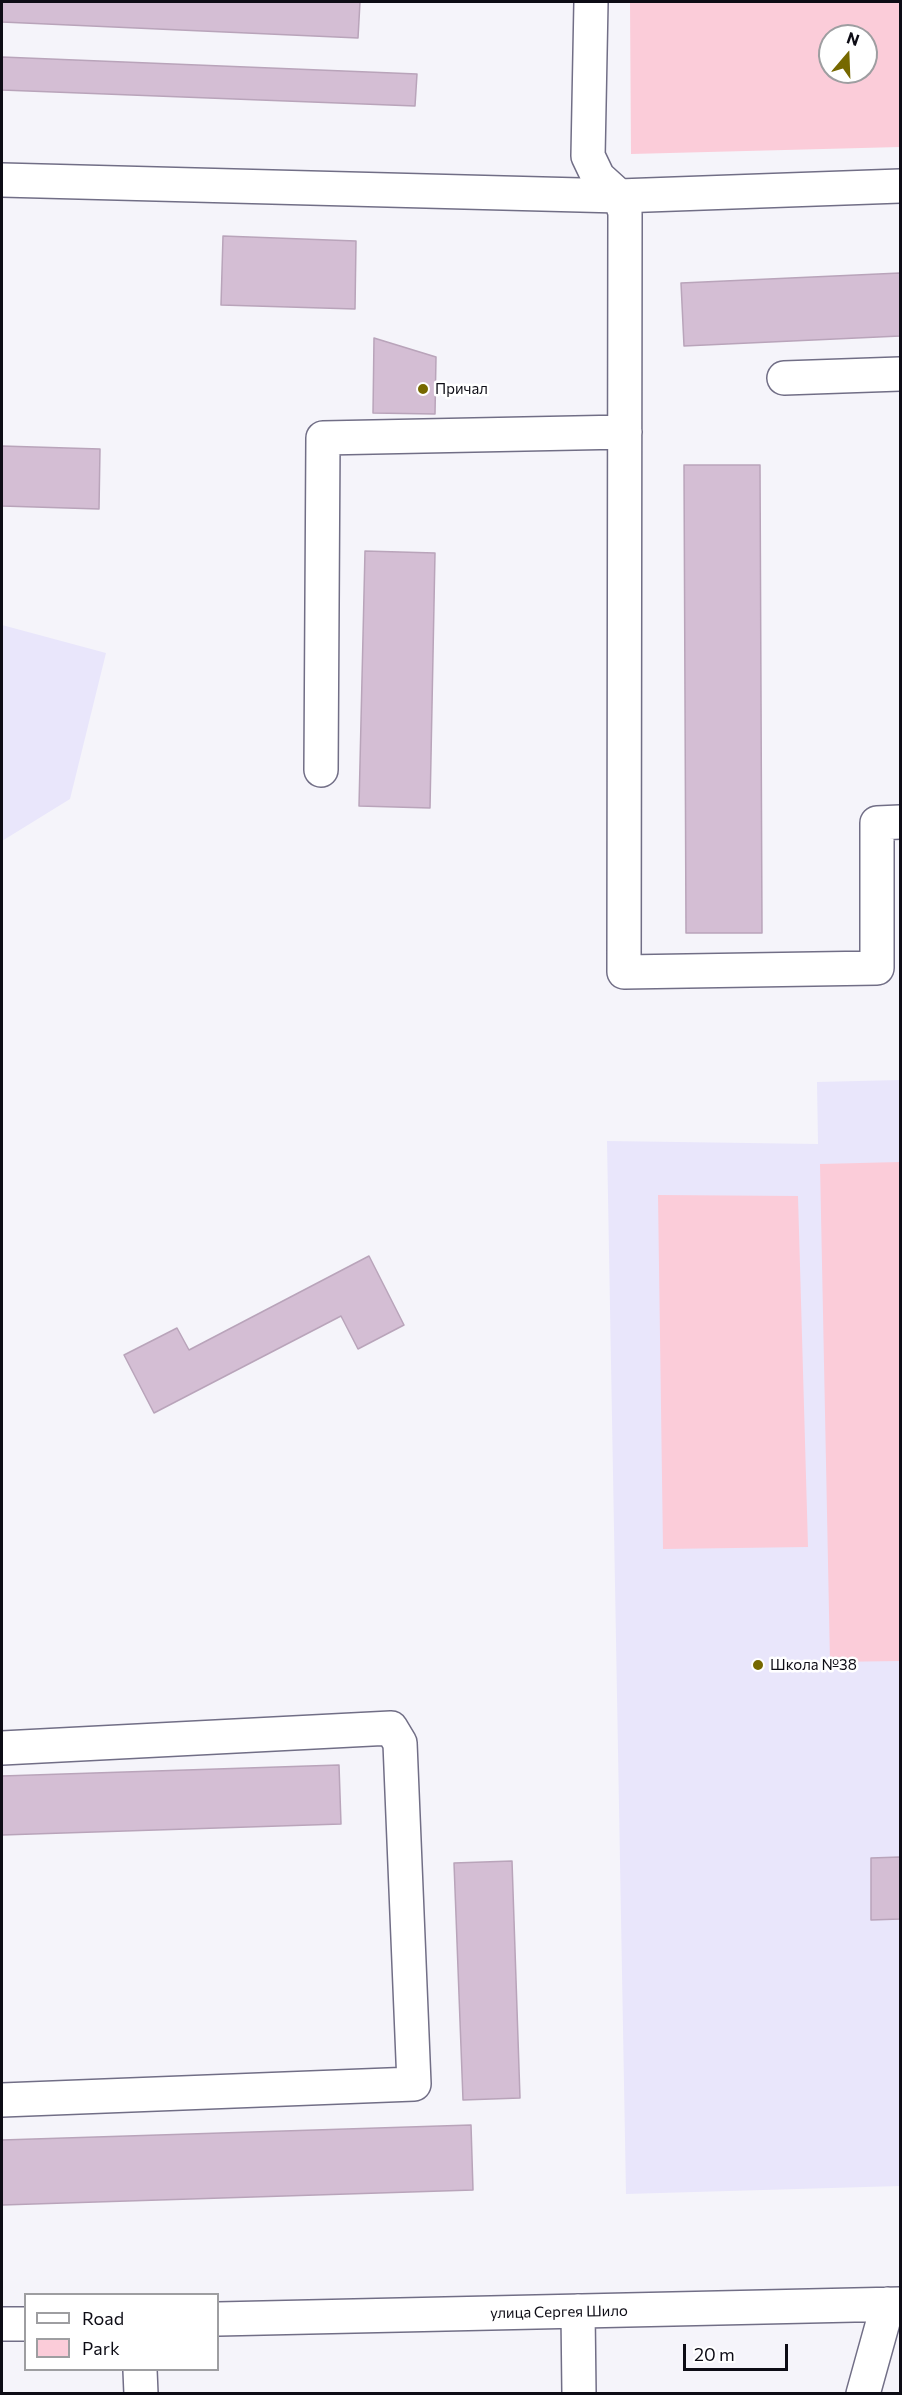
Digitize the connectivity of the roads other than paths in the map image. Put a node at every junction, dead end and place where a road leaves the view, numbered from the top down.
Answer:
1 (591, 2) edge
2 (2, 180) edge
3 (900, 186) edge
4 (619, 196) junction
5 (900, 374) edge
6 (784, 378) dead end
7 (625, 432) junction
8 (321, 770) dead end
9 (900, 822) edge
10 (2, 1748) edge
11 (2, 2100) edge
12 (894, 2304) edge
13 (578, 2311) junction
14 (219, 2319) edge
15 (2, 2324) edge
16 (24, 2324) edge
17 (140, 2371) edge
18 (141, 2394) edge
19 (579, 2394) edge
20 (863, 2394) edge

1 - 4 street
2 - 4 street
3 - 4 street
4 - 7 street
5 - 6 street
7 - 8 street
7 - 9 street
10 - 11 street
12 - 13 street, улица Сергея Шило
12 - 20 street
13 - 14 street, улица Сергея Шило
13 - 19 street
15 - 16 street
17 - 18 street

